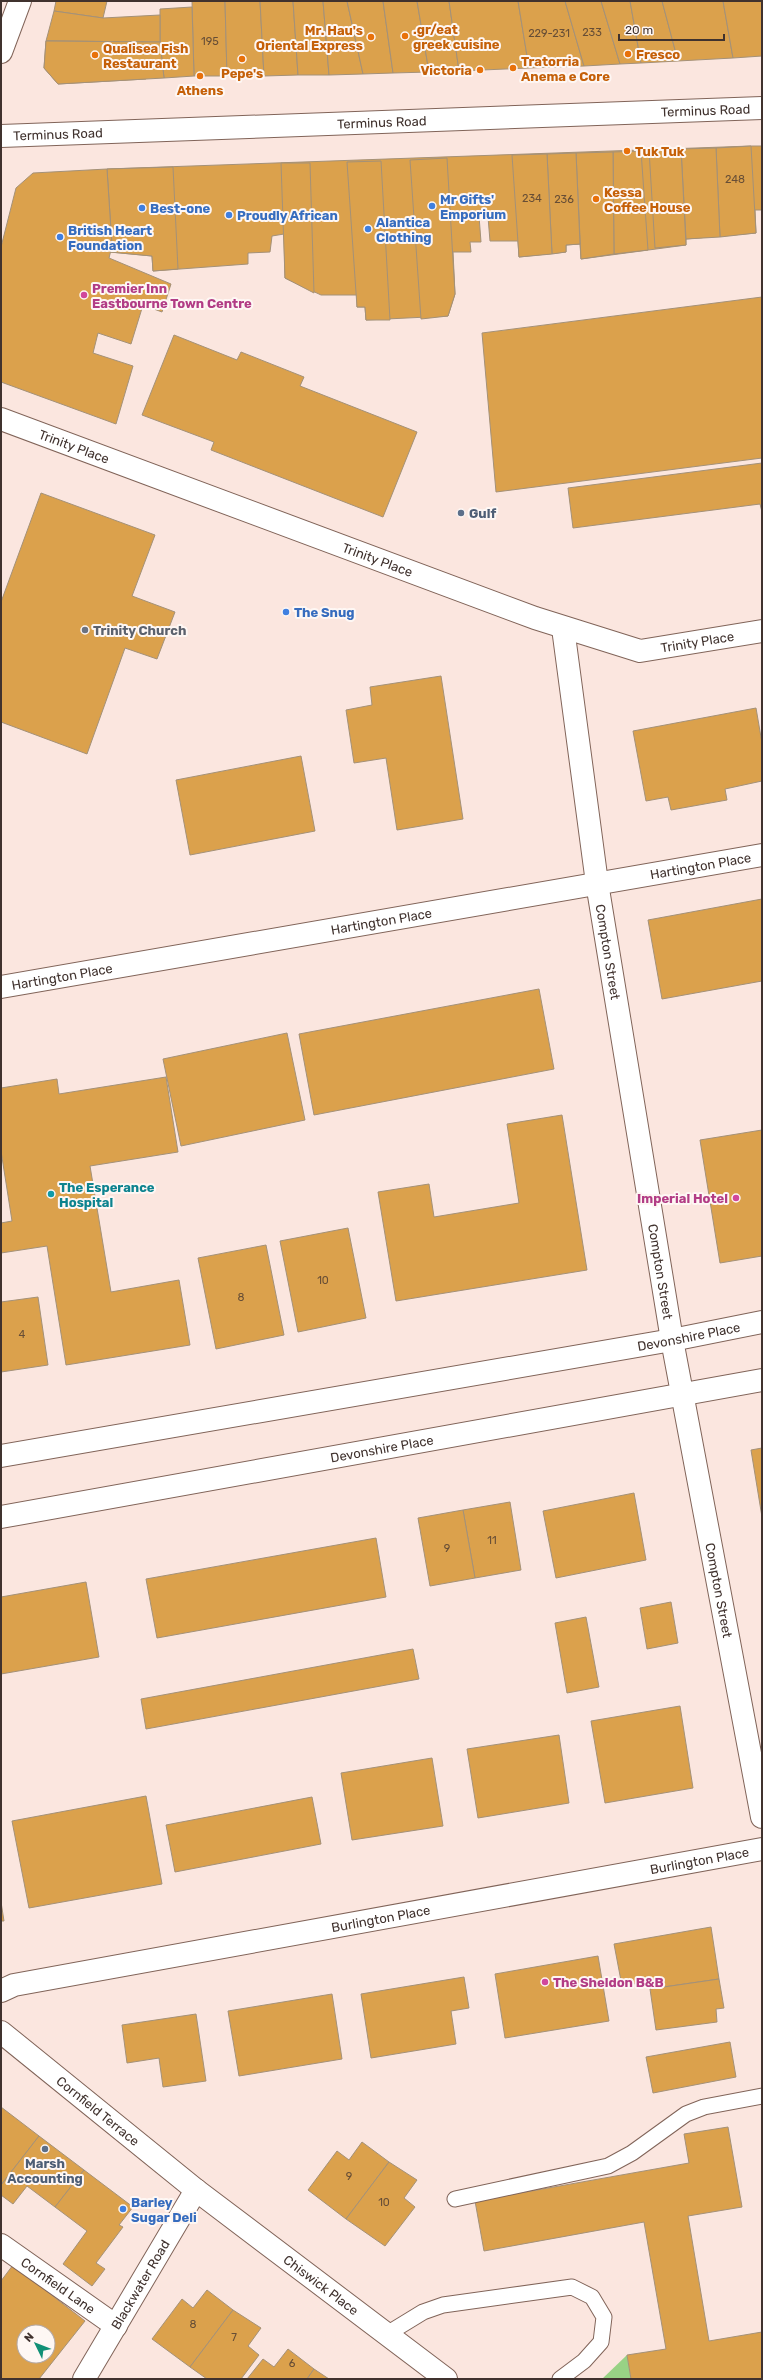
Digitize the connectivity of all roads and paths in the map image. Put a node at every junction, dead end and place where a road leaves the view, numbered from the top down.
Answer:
1 (20, 1) edge
2 (1, 52) edge
3 (762, 108) edge
4 (1, 136) edge
5 (1, 419) edge
6 (563, 628) junction
7 (762, 631) edge
8 (762, 855) edge
9 (597, 883) junction
10 (1, 987) edge
11 (762, 1322) edge
12 (672, 1340) junction
13 (762, 1380) edge
14 (682, 1396) junction
15 (1, 1456) edge
16 (1, 1517) edge
17 (762, 1816) edge
18 (762, 1849) edge
19 (1, 1991) edge
20 (1, 2032) edge
21 (762, 2096) edge
22 (196, 2190) junction
23 (455, 2199) dead end
24 (1, 2245) edge
25 (116, 2326) junction
26 (387, 2334) junction
27 (84, 2379) edge
28 (446, 2379) edge
29 (560, 2379) edge

1 - 2 street
3 - 4 street, Terminus Road
5 - 6 street, Trinity Place
6 - 7 street, Trinity Place
6 - 9 street, Compton Street
8 - 9 street, Hartington Place
9 - 10 street, Hartington Place
9 - 12 street, Compton Street
11 - 12 street, Devonshire Place
12 - 14 street, Compton Street
12 - 15 street, Devonshire Place
13 - 14 street, Devonshire Place
14 - 16 street, Devonshire Place
14 - 17 street, Compton Street
18 - 19 street, Burlington Place
20 - 22 street, Cornfield Terrace
21 - 23 lane
22 - 25 street, Blackwater Road
22 - 26 street, Chiswick Place
24 - 25 street, Cornfield Lane
25 - 27 street, Blackwater Road
26 - 28 street, Chiswick Place
26 - 29 lane

